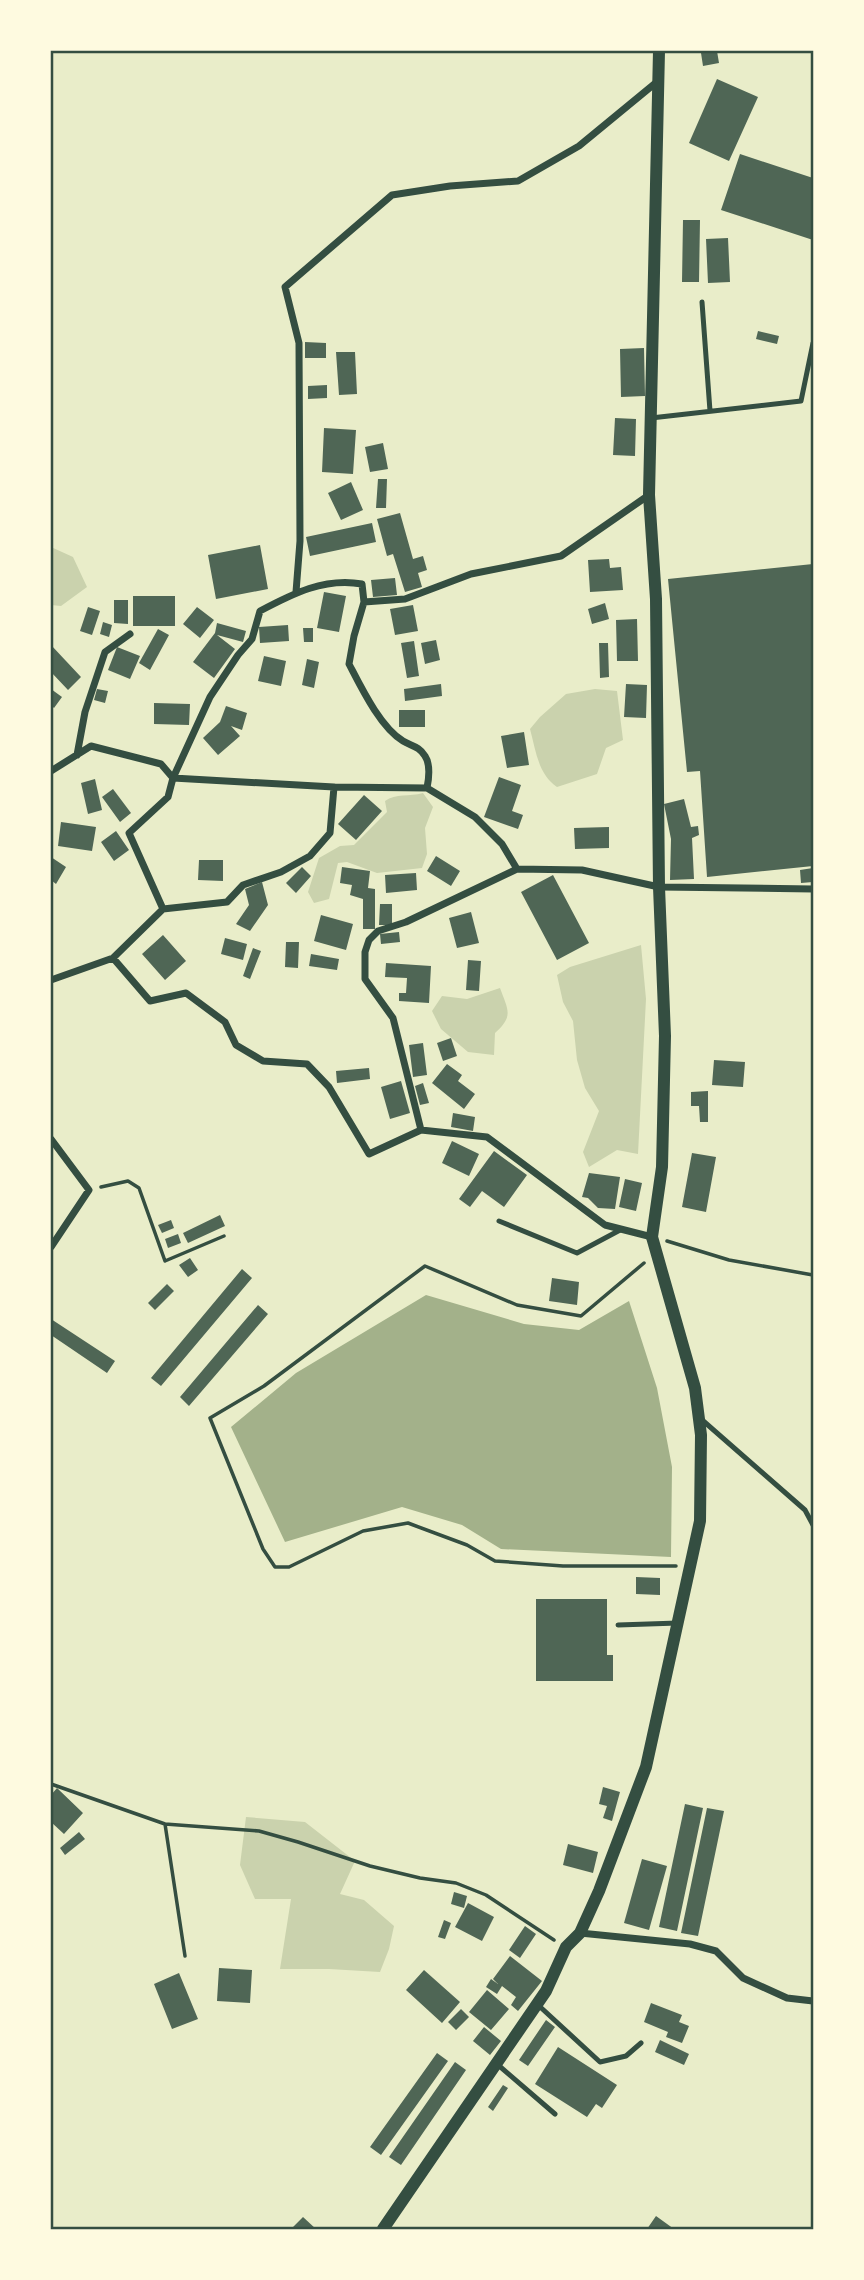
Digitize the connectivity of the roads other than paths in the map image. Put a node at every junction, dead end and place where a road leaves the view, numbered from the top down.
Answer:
1 (659, 51) edge
2 (658, 81) junction
3 (702, 302) dead end
4 (813, 343) edge
5 (710, 411) junction
6 (651, 418) junction
7 (649, 495) junction
8 (296, 592) junction
9 (364, 602) junction
10 (130, 634) dead end
11 (77, 755) junction
12 (51, 771) edge
13 (173, 778) junction
14 (334, 787) junction
15 (427, 788) junction
16 (517, 869) junction
17 (659, 887) junction
18 (813, 889) edge
19 (163, 909) junction
20 (113, 958) junction
21 (51, 980) edge
22 (421, 1130) junction
23 (51, 1139) edge
24 (499, 1221) dead end
25 (622, 1230) junction
26 (652, 1237) junction
27 (51, 1247) edge
28 (699, 1416) junction
29 (813, 1525) edge
30 (678, 1623) junction
31 (618, 1625) dead end
32 (580, 1933) junction
33 (813, 2001) edge
34 (537, 2004) junction
35 (640, 2043) dead end
36 (497, 2064) junction
37 (555, 2114) dead end
38 (383, 2229) edge

1 - 2 street
2 - 6 street
2 - 8 street
3 - 5 lane
4 - 5 lane
5 - 6 lane
6 - 7 street
7 - 9 street
7 - 17 street
8 - 9 street
8 - 13 street
9 - 15 street
10 - 11 street
11 - 12 street
11 - 13 street
13 - 14 street
13 - 19 street
14 - 15 street
14 - 19 street
15 - 16 street
16 - 17 street
16 - 22 street
17 - 18 street
17 - 26 street
19 - 20 street
20 - 21 street
20 - 22 street
22 - 25 street
23 - 27 street
24 - 25 lane
25 - 26 street
26 - 28 street
28 - 29 lane
28 - 30 street
30 - 31 lane
30 - 32 street
32 - 33 street
32 - 34 street
34 - 35 lane
34 - 36 street
36 - 37 lane
36 - 38 street

